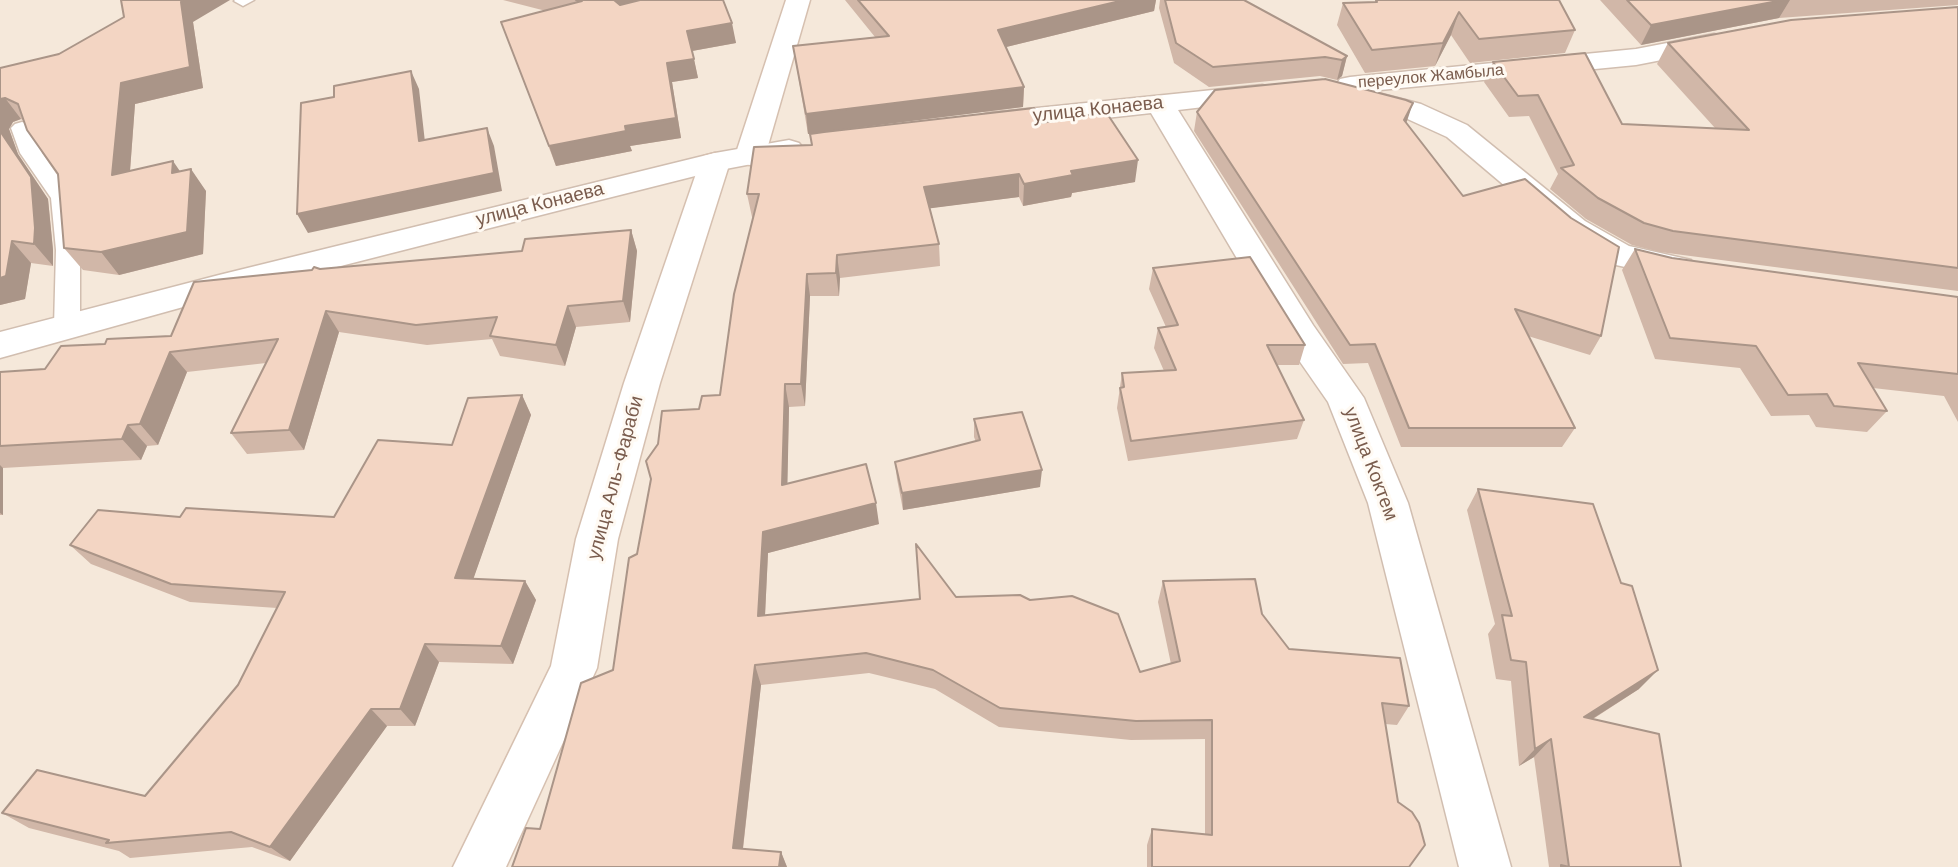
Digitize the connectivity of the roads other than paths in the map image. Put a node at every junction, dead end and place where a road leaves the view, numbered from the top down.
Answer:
1 (798, 0) edge
2 (1740, 37) edge
3 (1307, 89) junction
4 (1159, 103) junction
5 (966, 125) edge
6 (22, 128) edge
7 (813, 145) edge
8 (733, 159) junction
9 (1711, 273) edge
10 (67, 327) junction
11 (0, 345) edge
12 (479, 867) edge
13 (1485, 867) edge

1 - 8 street, улица Аль-Фараби
2 - 3 street, переулок Жамбыла
3 - 4 street, улица Конаева
3 - 9 street, улица Конаева
4 - 5 street, улица Конаева
4 - 13 street, улица Коктем
6 - 10 lane
7 - 8 street, улица Конаева
8 - 10 street, улица Конаева
8 - 12 street, улица Аль-Фараби
10 - 11 street, улица Конаева

